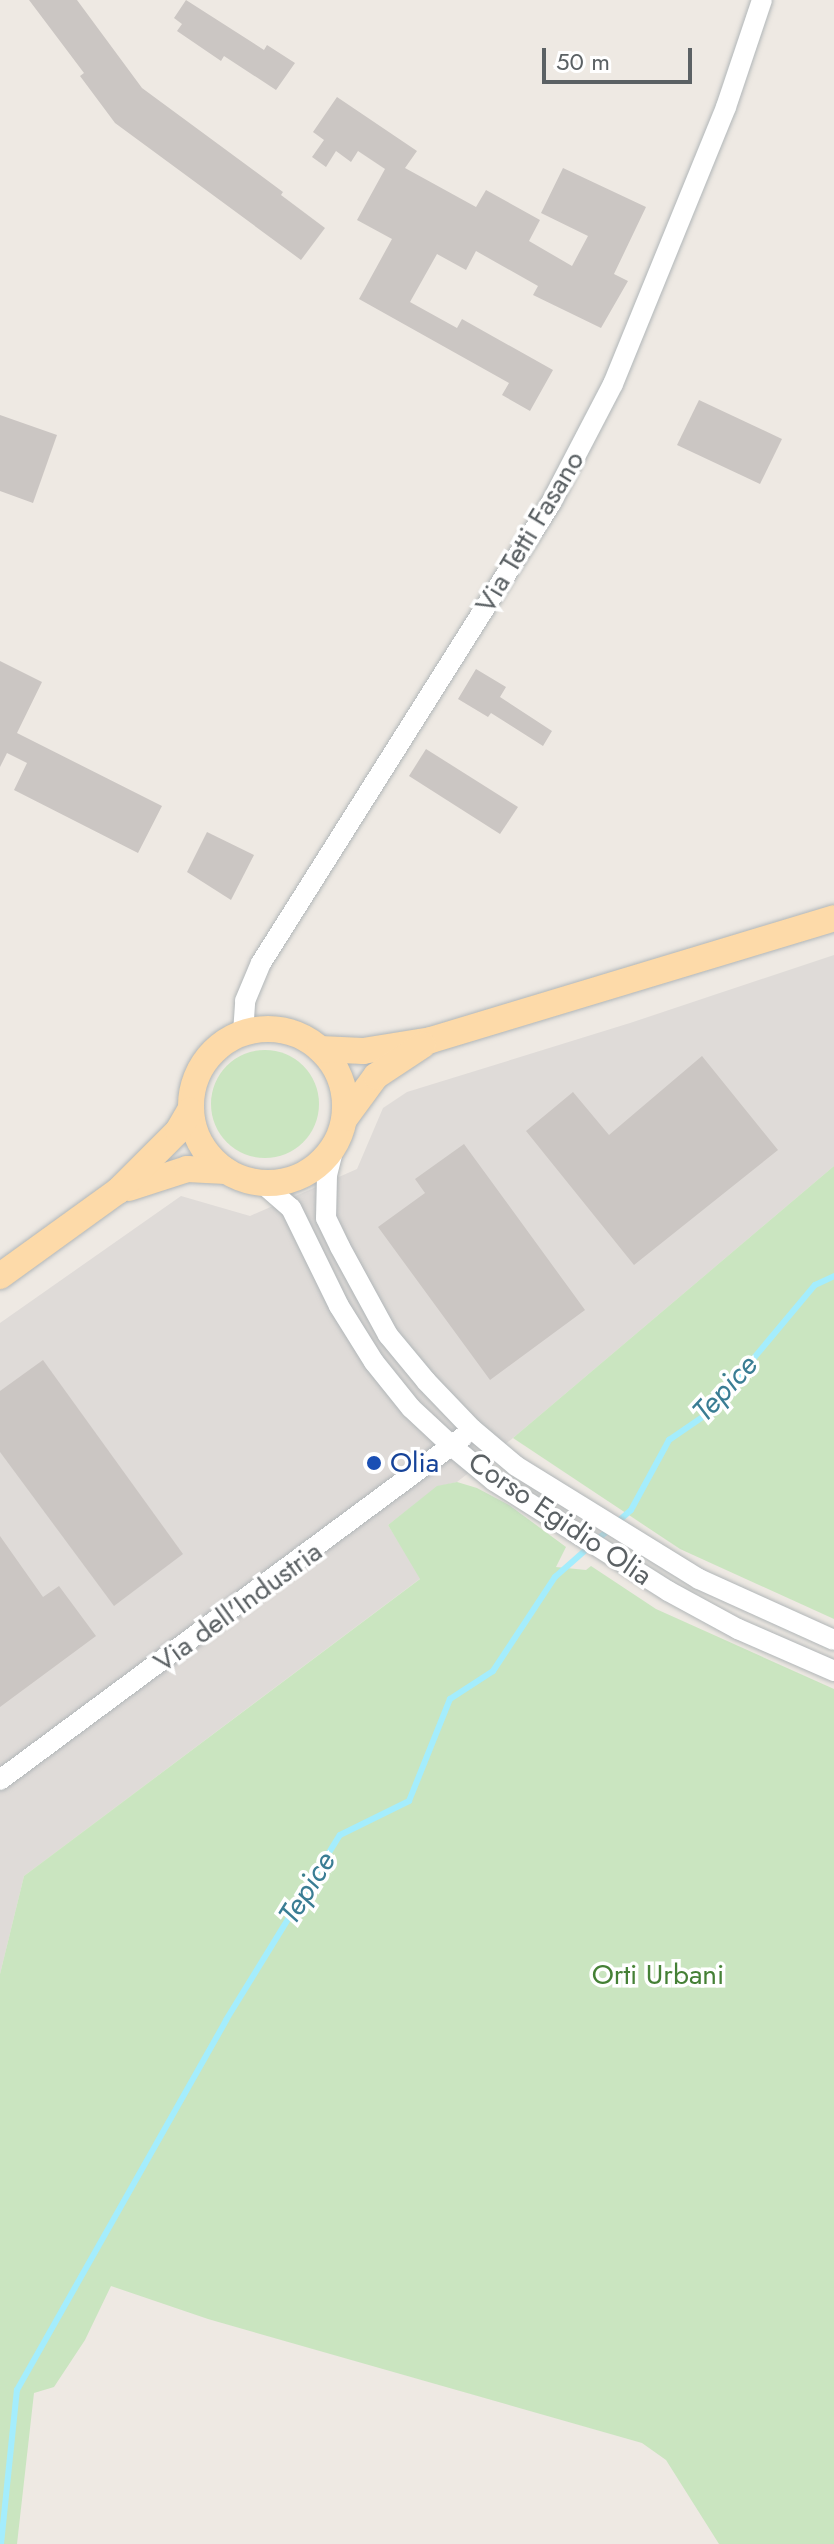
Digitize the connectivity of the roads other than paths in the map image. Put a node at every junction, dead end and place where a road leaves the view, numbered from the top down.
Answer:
1 (762, 0) edge
2 (834, 918) edge
3 (243, 1033) junction
4 (431, 1040) junction
5 (320, 1049) junction
6 (190, 1110) junction
7 (345, 1118) junction
8 (334, 1147) junction
9 (226, 1171) junction
10 (262, 1183) junction
11 (118, 1191) junction
12 (0, 1276) edge
13 (472, 1429) junction
14 (453, 1447) junction
15 (834, 1640) edge
16 (834, 1671) edge
17 (0, 1780) edge

1 - 3 street, Via Tetti Fasano
2 - 4 main road
3 - 5 main road
3 - 6 main road
4 - 5 main road
4 - 7 main road
5 - 7 main road
6 - 9 main road
6 - 11 main road
7 - 8 main road
8 - 10 main road
8 - 13 street, Corso Egidio Olia
9 - 10 main road
9 - 11 main road
10 - 14 street, Corso Egidio Olia
11 - 12 main road
13 - 14 street, Via dell'Industria
13 - 15 street, Corso Egidio Olia
14 - 16 street, Corso Egidio Olia
14 - 17 street, Via dell'Industria

